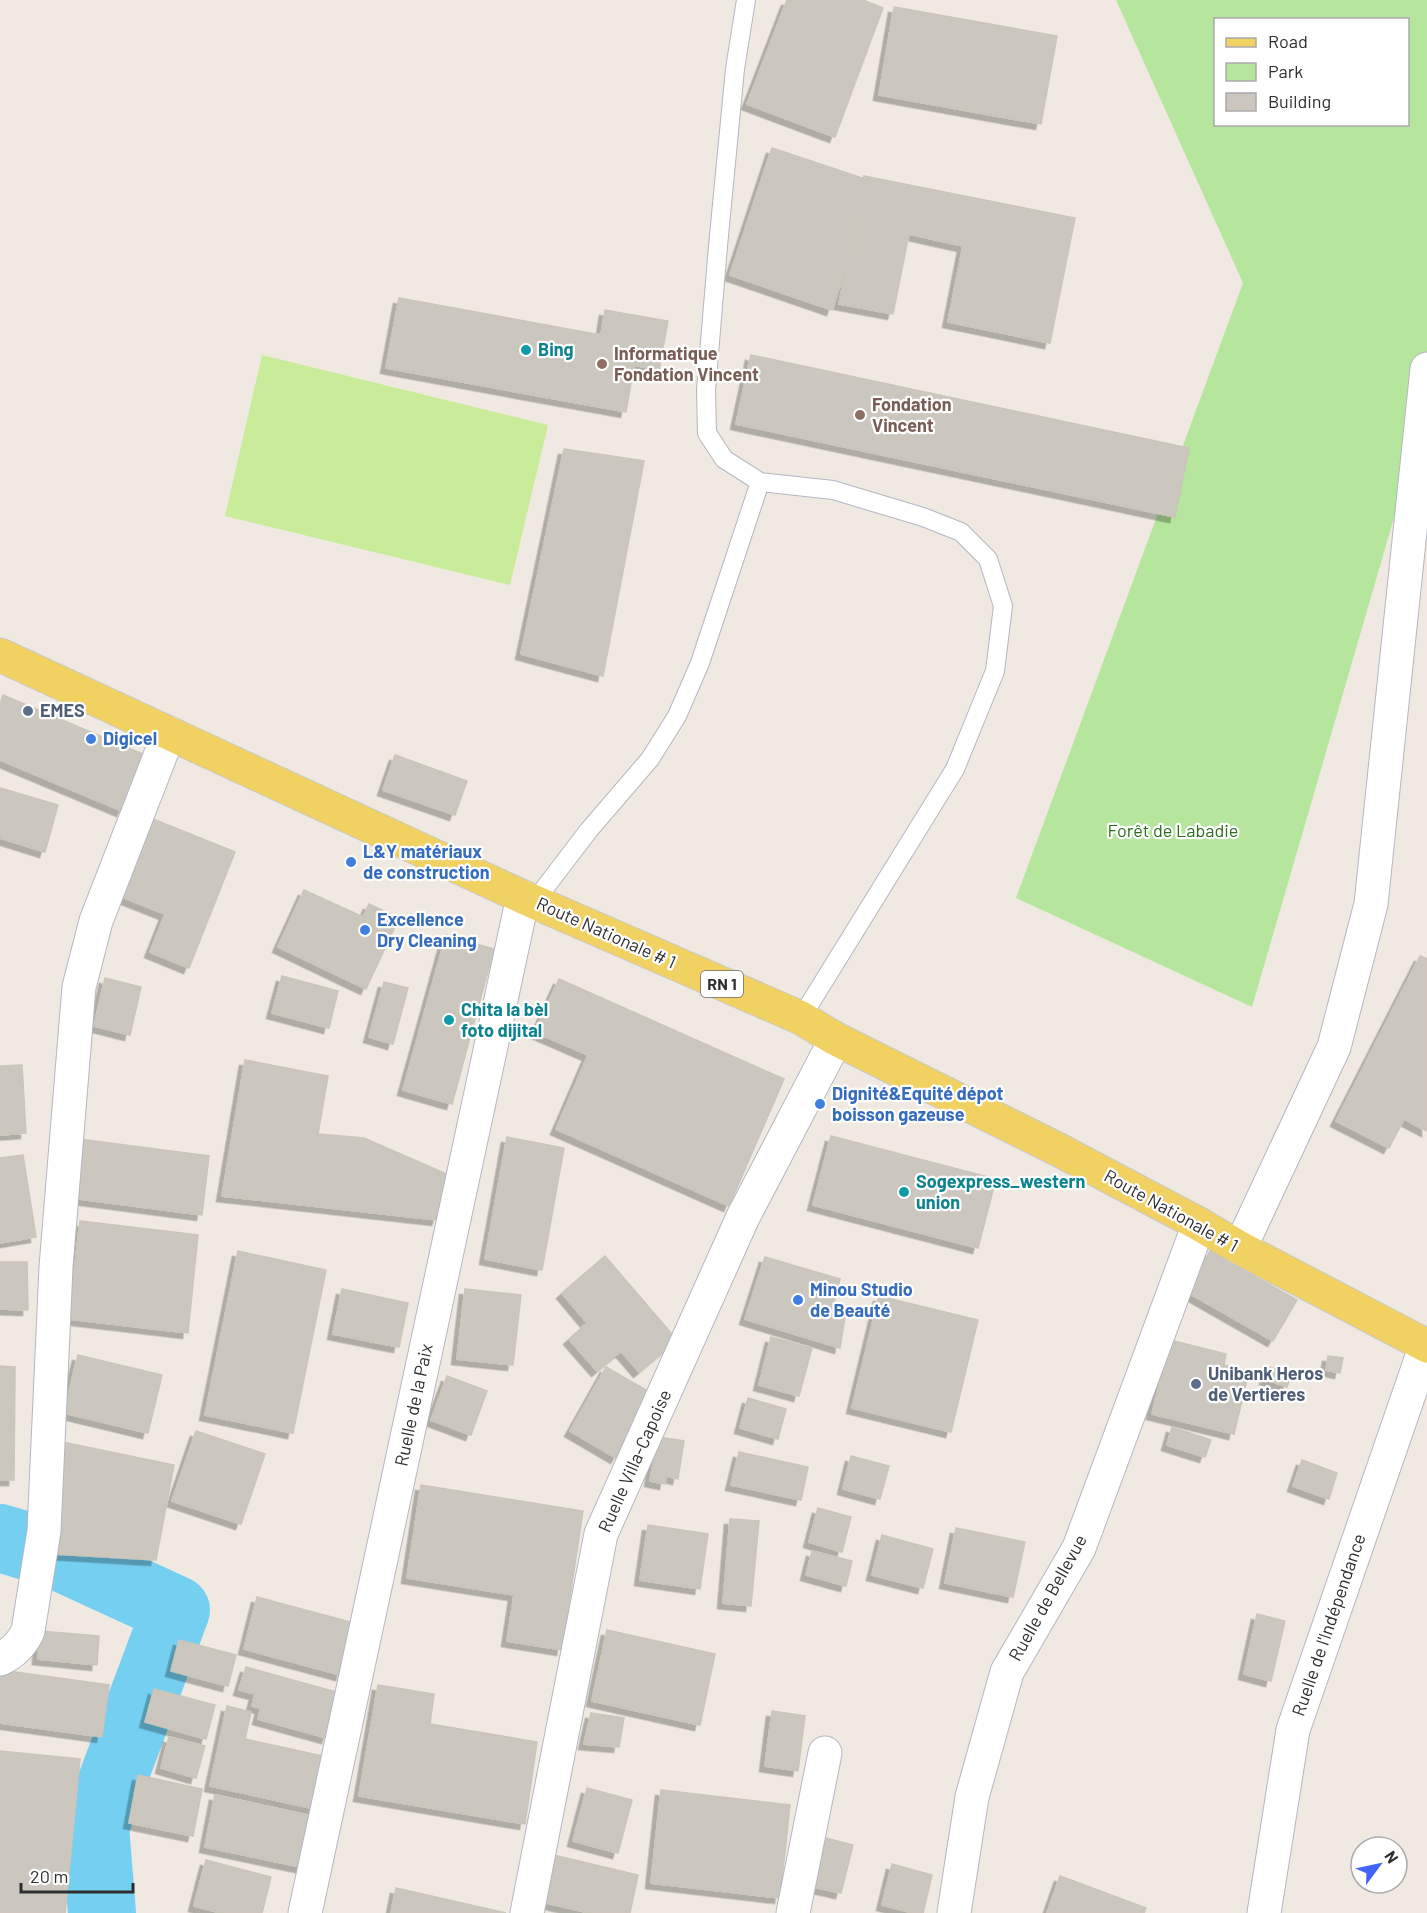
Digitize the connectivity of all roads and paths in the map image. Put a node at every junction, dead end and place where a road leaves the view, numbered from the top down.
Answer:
1 (746, 0) edge
2 (1427, 369) edge
3 (760, 482) junction
4 (0, 655) edge
5 (169, 733) junction
6 (528, 899) junction
7 (801, 1018) junction
8 (836, 1039) junction
9 (1199, 1224) junction
10 (1240, 1248) junction
11 (1426, 1346) edge
12 (0, 1659) edge
13 (825, 1753) dead end
14 (305, 1913) edge
15 (527, 1913) edge
16 (793, 1913) edge
17 (954, 1913) edge
18 (1264, 1913) edge

1 - 3 lane
2 - 10 street
3 - 6 lane
3 - 7 lane
4 - 5 main road, Route Nationale # 1 / RN 1
5 - 6 main road, Route Nationale # 1 / RN 1
5 - 12 street
6 - 7 main road, Route Nationale # 1 / RN 1
6 - 14 street, Ruelle de la Paix
7 - 8 main road, Route Nationale # 1 / RN 1
8 - 9 main road, Route Nationale # 1 / RN 1
8 - 15 street, Ruelle Villa-Capoise
9 - 10 main road, Route Nationale # 1 / RN 1
9 - 17 street, Ruelle de Bellevue
10 - 11 main road, Route Nationale # 1 / RN 1
11 - 18 street, Ruelle de l'Indépendance
13 - 16 street

